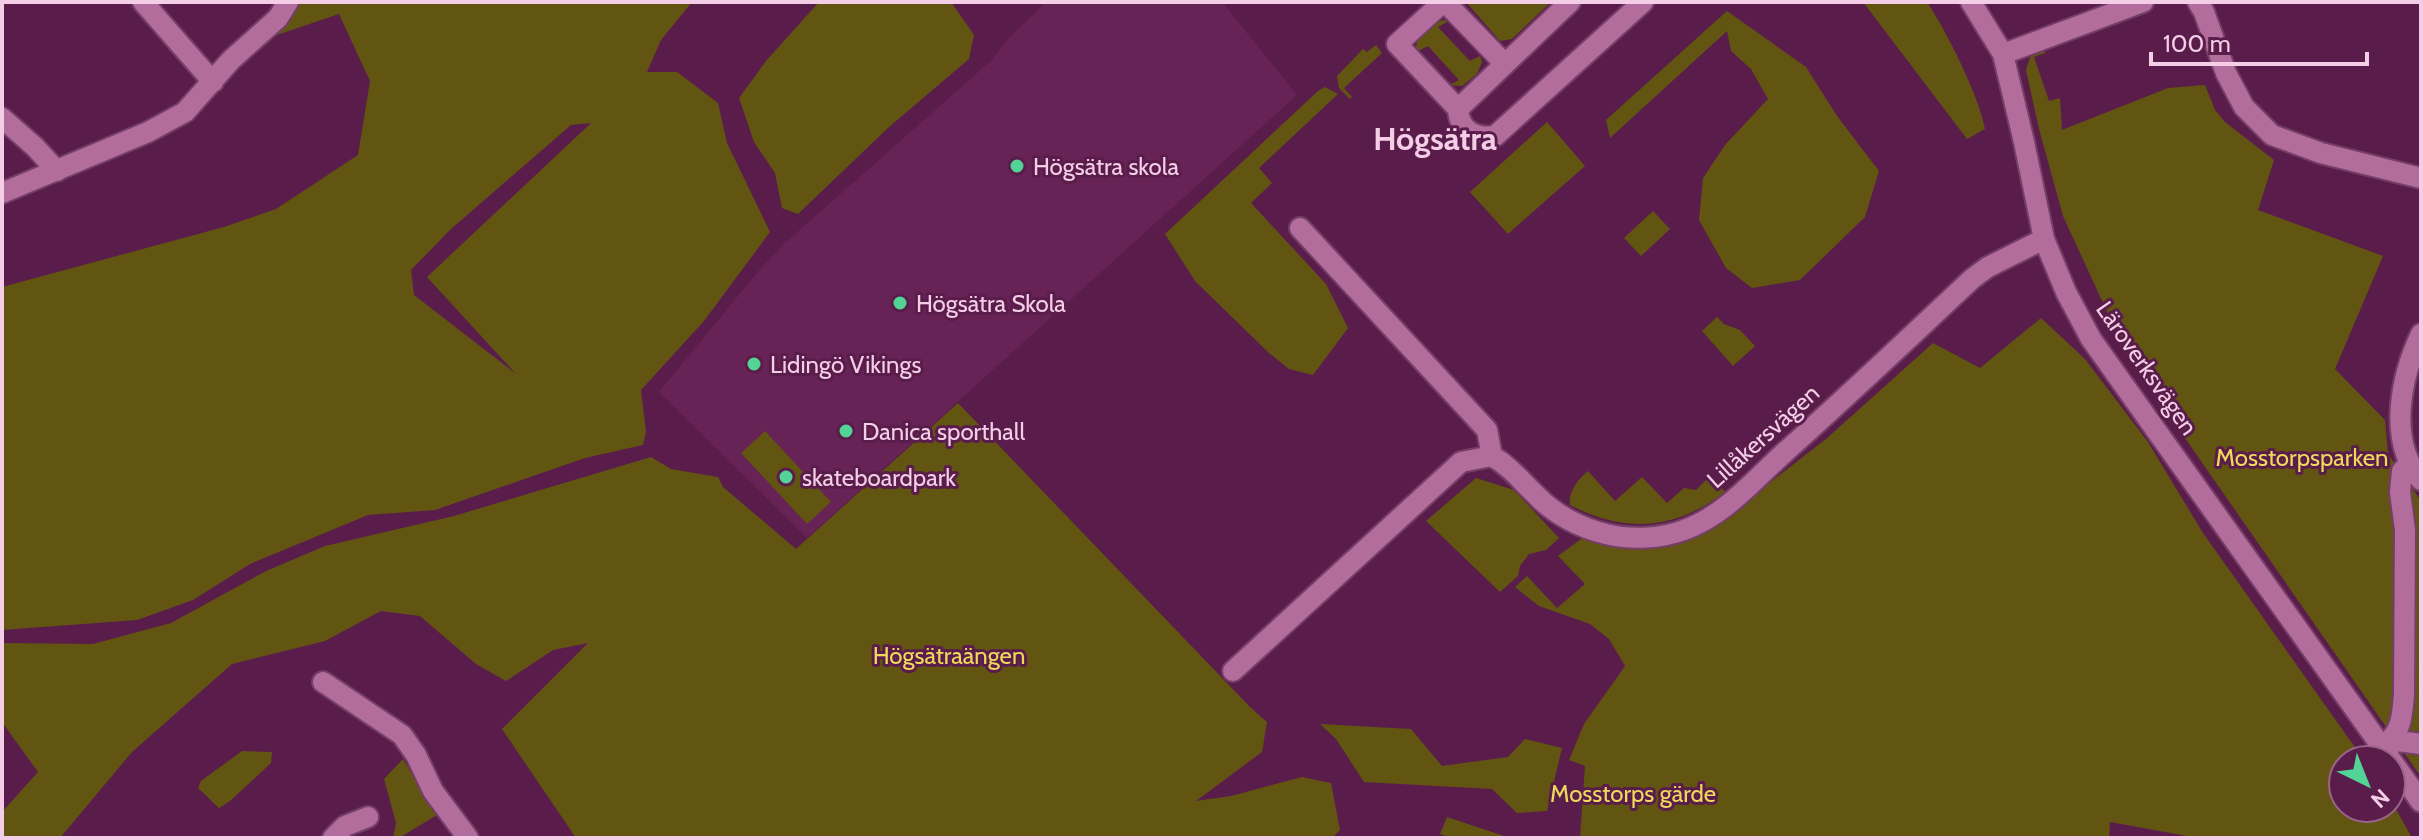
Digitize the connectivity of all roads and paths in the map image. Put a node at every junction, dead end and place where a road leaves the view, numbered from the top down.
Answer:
1 (143, 2) edge
2 (288, 2) edge
3 (1444, 2) edge
4 (1570, 2) edge
5 (1643, 2) edge
6 (1971, 2) edge
7 (2143, 2) edge
8 (2198, 2) edge
9 (2003, 54) junction
10 (1504, 63) junction
11 (213, 82) junction
12 (1458, 109) junction
13 (2, 118) edge
14 (57, 171) junction
15 (2421, 178) edge
16 (2, 193) edge
17 (1300, 228) dead end
18 (2044, 239) junction
19 (2421, 334) edge
20 (1492, 456) junction
21 (2415, 472) edge
22 (1233, 671) dead end
23 (323, 682) dead end
24 (2381, 744) edge
25 (2386, 744) edge
26 (2390, 744) edge
27 (2421, 744) edge
28 (2407, 782) edge
29 (2421, 802) edge
30 (368, 817) dead end
31 (333, 838) edge
32 (468, 838) edge

1 - 11 street
2 - 11 street
3 - 10 street
3 - 12 street
4 - 10 street
5 - 12 street
6 - 9 street, Läroverksvägen
7 - 9 street
8 - 15 street
9 - 18 street, Läroverksvägen
10 - 12 street
11 - 14 street
13 - 14 street
14 - 16 street
17 - 20 street, Lillåkersvägen
18 - 20 street, Lillåkersvägen
18 - 24 street, Läroverksvägen
19 - 21 street
20 - 22 street
21 - 25 street
23 - 32 street
26 - 27 street
28 - 29 street, Läroverksvägen
30 - 31 street

